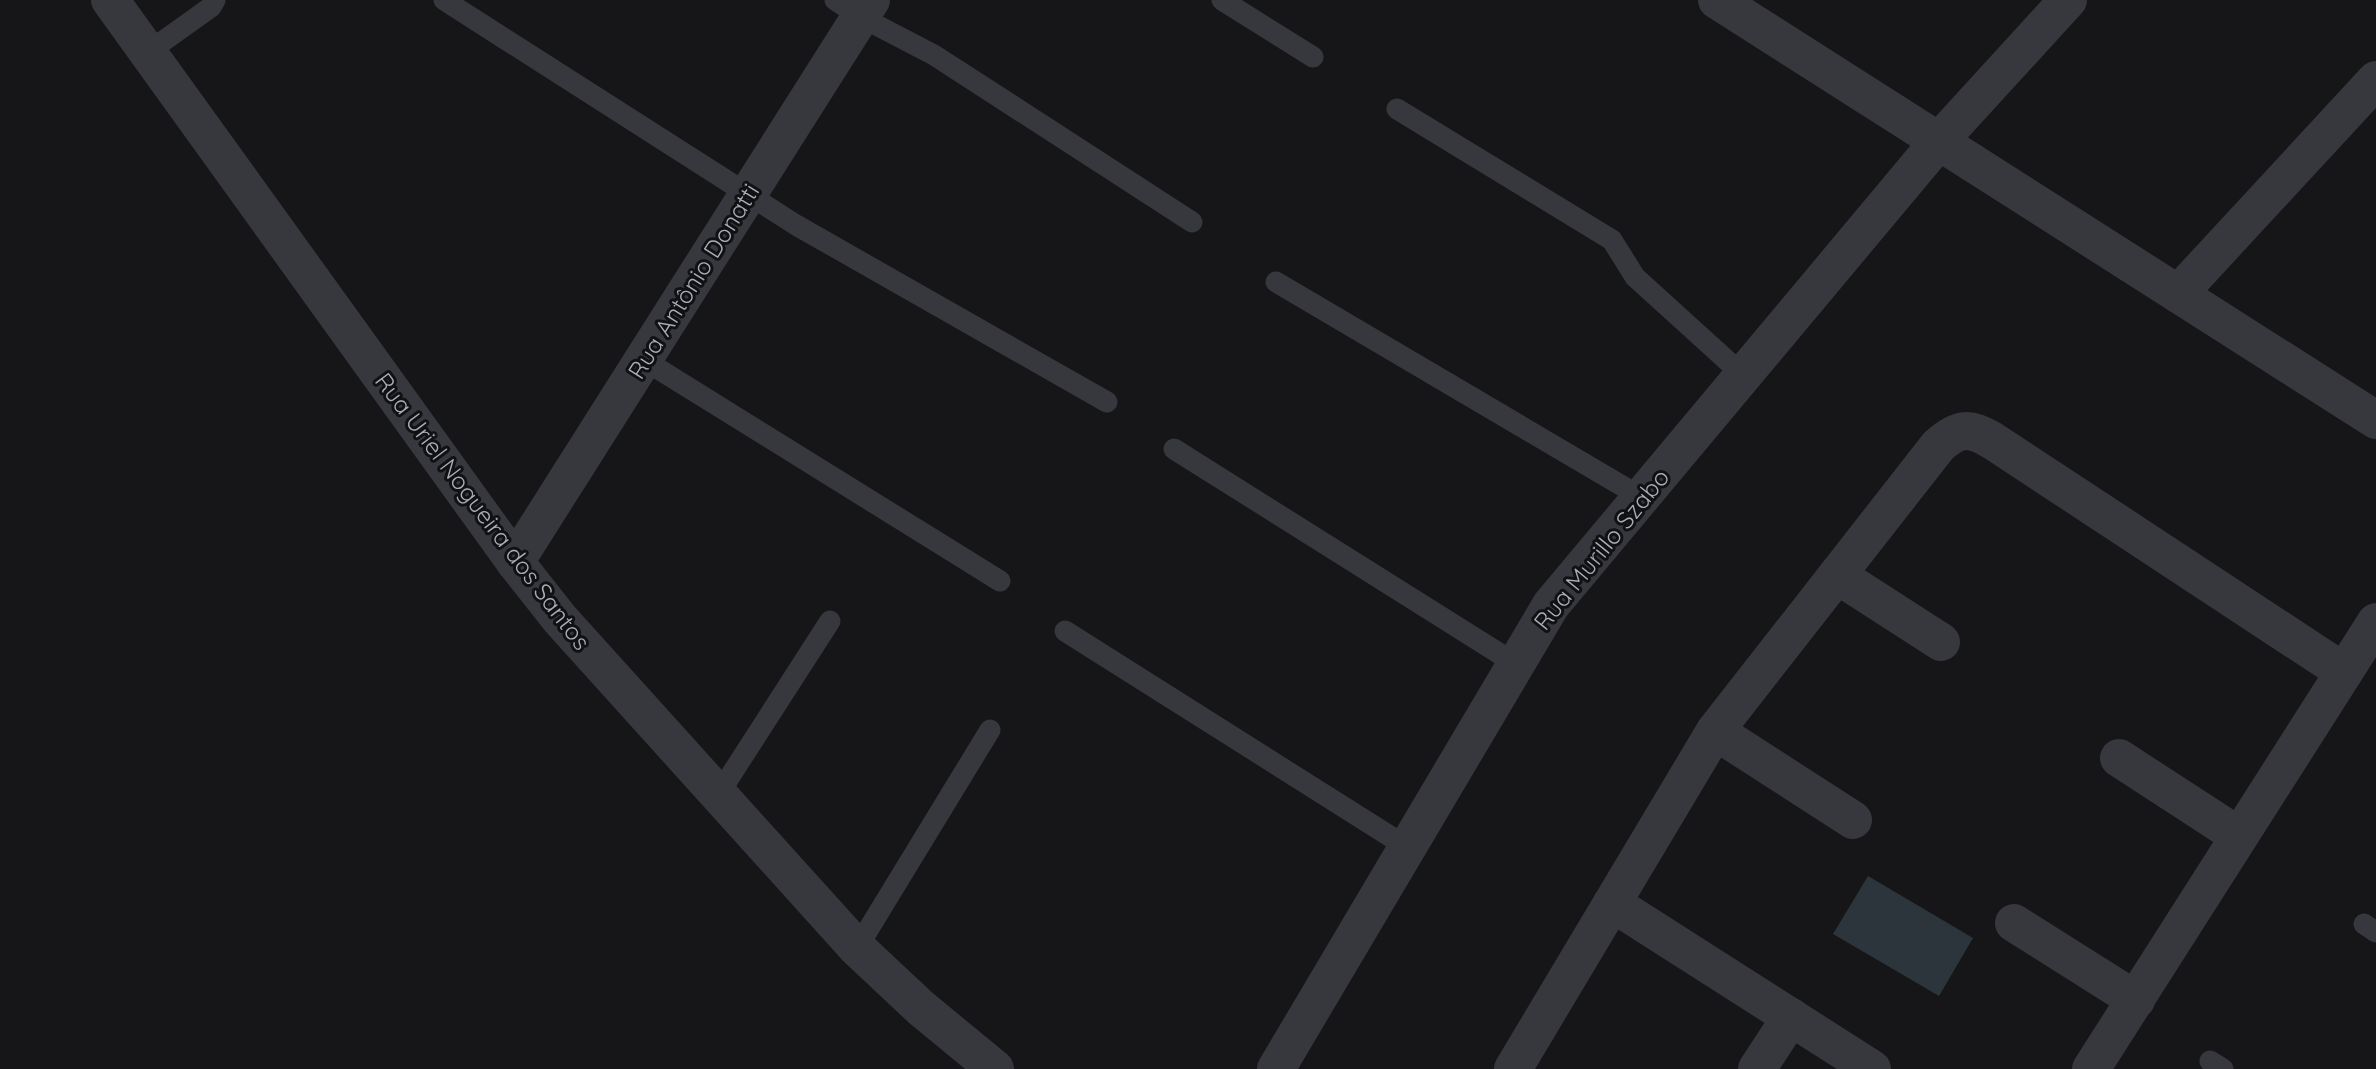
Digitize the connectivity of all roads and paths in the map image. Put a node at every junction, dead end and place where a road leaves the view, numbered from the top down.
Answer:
1 (110, 0) edge
2 (215, 0) edge
3 (444, 0) edge
4 (1222, 0) edge
5 (1717, 0) edge
6 (2068, 0) edge
7 (856, 6) edge
8 (148, 52) junction
9 (1313, 57) dead end
10 (2376, 80) edge
11 (1397, 109) dead end
12 (1939, 141) junction
13 (748, 194) junction
14 (1192, 222) dead end
15 (1276, 282) dead end
16 (2178, 294) junction
17 (644, 360) junction
18 (1743, 375) junction
19 (1107, 402) dead end
20 (2376, 420) edge
21 (1174, 449) dead end
22 (1641, 497) junction
23 (515, 562) junction
24 (1837, 575) junction
25 (1000, 581) dead end
26 (830, 621) dead end
27 (2376, 622) edge
28 (1065, 631) dead end
29 (1941, 642) dead end
30 (1516, 663) junction
31 (2344, 672) junction
32 (990, 730) dead end
33 (1714, 731) junction
34 (2119, 758) dead end
35 (718, 795) junction
36 (1853, 820) dead end
37 (2239, 836) junction
38 (1407, 847) junction
39 (1612, 903) junction
40 (2014, 923) dead end
41 (858, 948) junction
42 (2136, 1000) junction
43 (1791, 1017) junction
44 (995, 1069) edge
45 (1276, 1069) edge
46 (1513, 1069) edge
47 (1757, 1069) edge
48 (1872, 1069) edge
49 (2091, 1069) edge

1 - 8 street, Rua Uriel Nogueira dos Santos
2 - 8 lane
3 - 13 lane
4 - 9 lane
5 - 12 street
6 - 12 street, Rua Murillo Szabo
7 - 13 street, Rua Antônio Donatti
7 - 14 lane
8 - 23 street, Rua Uriel Nogueira dos Santos
10 - 16 street
11 - 18 lane
12 - 16 street
12 - 18 street, Rua Murillo Szabo
13 - 17 street, Rua Antônio Donatti
13 - 19 lane
15 - 22 lane
16 - 20 street
17 - 23 street, Rua Antônio Donatti
17 - 25 lane
18 - 22 street, Rua Murillo Szabo
21 - 30 lane
22 - 30 street, Rua Murillo Szabo
23 - 35 street, Rua Uriel Nogueira dos Santos
24 - 29 street
24 - 31 street
24 - 33 street
26 - 35 lane
27 - 31 street
28 - 38 lane
30 - 38 street, Rua Murillo Szabo
31 - 37 street
32 - 41 lane
33 - 36 street
33 - 39 street
34 - 37 street
35 - 41 street, Rua Uriel Nogueira dos Santos
37 - 42 street
38 - 45 street, Rua Murillo Szabo
39 - 43 street
39 - 46 street
40 - 42 street
41 - 44 street, Rua Uriel Nogueira dos Santos
42 - 49 street
43 - 47 street
43 - 48 street

